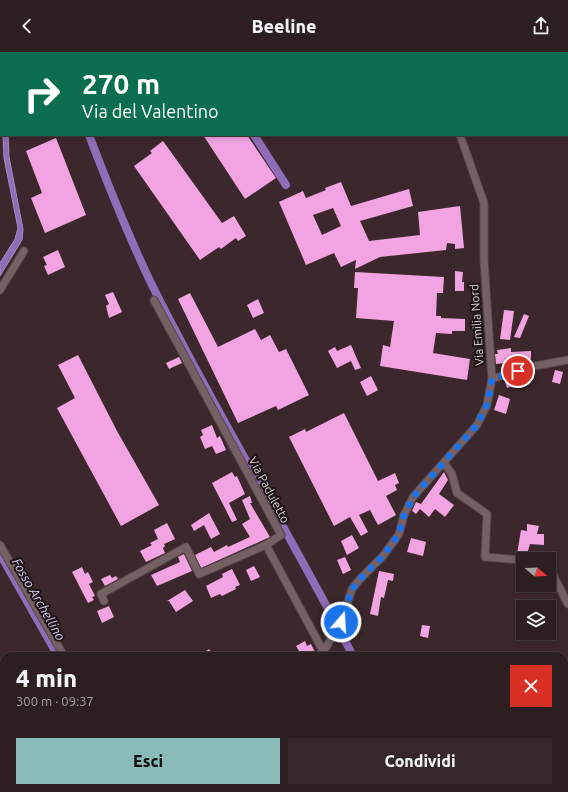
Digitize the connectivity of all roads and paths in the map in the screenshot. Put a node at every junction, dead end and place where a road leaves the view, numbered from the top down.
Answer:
1 (460, 136) edge
2 (24, 251) dead end
3 (0, 290) edge
4 (154, 300) dead end
5 (568, 360) edge
6 (492, 379) junction
7 (444, 463) junction
8 (0, 545) edge
9 (266, 545) junction
10 (516, 559) edge
11 (556, 581) edge
12 (104, 601) dead end
13 (568, 604) edge
14 (62, 652) edge
15 (322, 652) edge
16 (324, 652) edge

1 - 6 street, Via Emilia Nord
2 - 3 street
4 - 9 street, Via Paduletto
5 - 6 street
6 - 7 street, Via Emilia Nord
7 - 10 street
7 - 16 street, Via Emilia Nord
8 - 14 street
9 - 12 street, Via Paduletto
9 - 15 street
11 - 13 street

